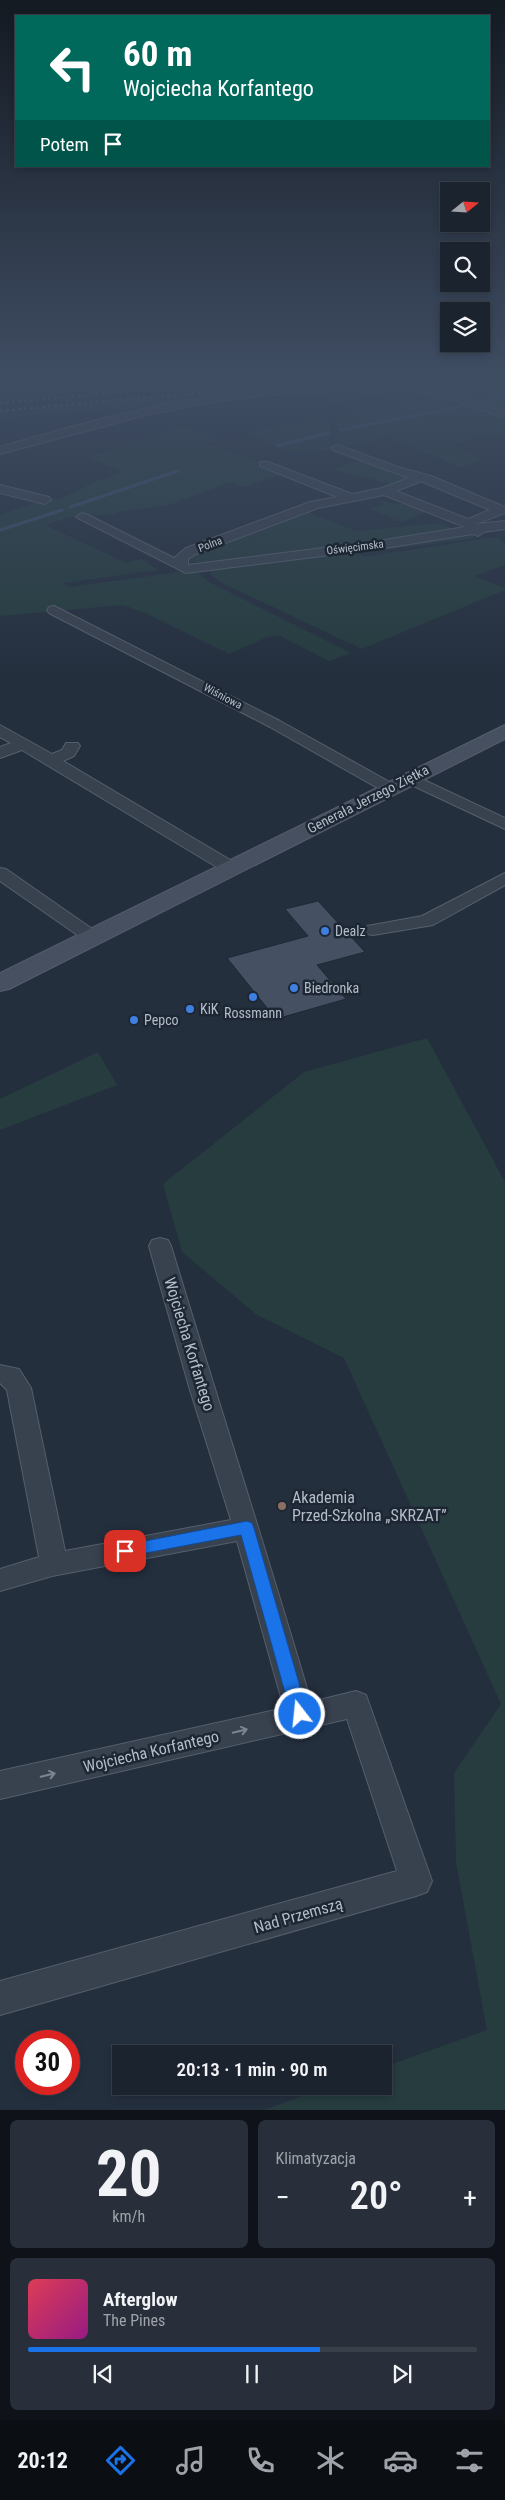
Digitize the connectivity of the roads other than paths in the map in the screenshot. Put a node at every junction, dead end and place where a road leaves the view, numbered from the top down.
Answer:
1 (301, 478) edge
2 (419, 478) edge
3 (421, 478) edge
4 (0, 489) edge
5 (384, 491) junction
6 (351, 498) junction
7 (45, 500) dead end
8 (82, 518) dead end
9 (505, 525) edge
10 (475, 530) junction
11 (505, 534) edge
12 (184, 566) junction
13 (54, 610) dead end
14 (0, 730) edge
15 (505, 731) edge
16 (23, 744) junction
17 (72, 746) dead end
18 (0, 753) edge
19 (51, 760) junction
20 (399, 783) junction
21 (505, 824) edge
22 (231, 868) junction
23 (0, 873) edge
24 (505, 878) edge
25 (373, 930) dead end
26 (92, 937) junction
27 (0, 983) edge
28 (160, 1246) dead end
29 (0, 1374) edge
30 (247, 1528) junction
31 (52, 1565) junction
32 (0, 1580) edge
33 (356, 1704) joint
34 (301, 1717) junction
35 (0, 1785) edge
36 (0, 1998) edge

1 - 6 street
2 - 5 street, Polna
3 - 10 street
4 - 7 street
5 - 6 street, Polna
5 - 10 street
6 - 12 street, Polna
8 - 12 street
9 - 10 street, Oświęcimska
10 - 11 street, Oświęcimska
10 - 12 street, Oświęcimska
13 - 20 street, Wiśniowa
14 - 16 street
15 - 20 main road, Generała Jerzego Ziętka
16 - 18 street
16 - 19 street
17 - 19 street
19 - 22 street
20 - 21 street, Wiśniowa
20 - 22 main road, Generała Jerzego Ziętka
22 - 26 main road, Generała Jerzego Ziętka
23 - 26 street
24 - 25 street
26 - 27 main road, Generała Jerzego Ziętka
28 - 30 street, Wojciecha Korfantego
29 - 31 street
30 - 31 street
30 - 34 street, Wojciecha Korfantego
31 - 32 street
33 - 34 street, Wojciecha Korfantego
33 - 36 street, Nad Przemszą
35 -> 34 street, Wojciecha Korfantego

